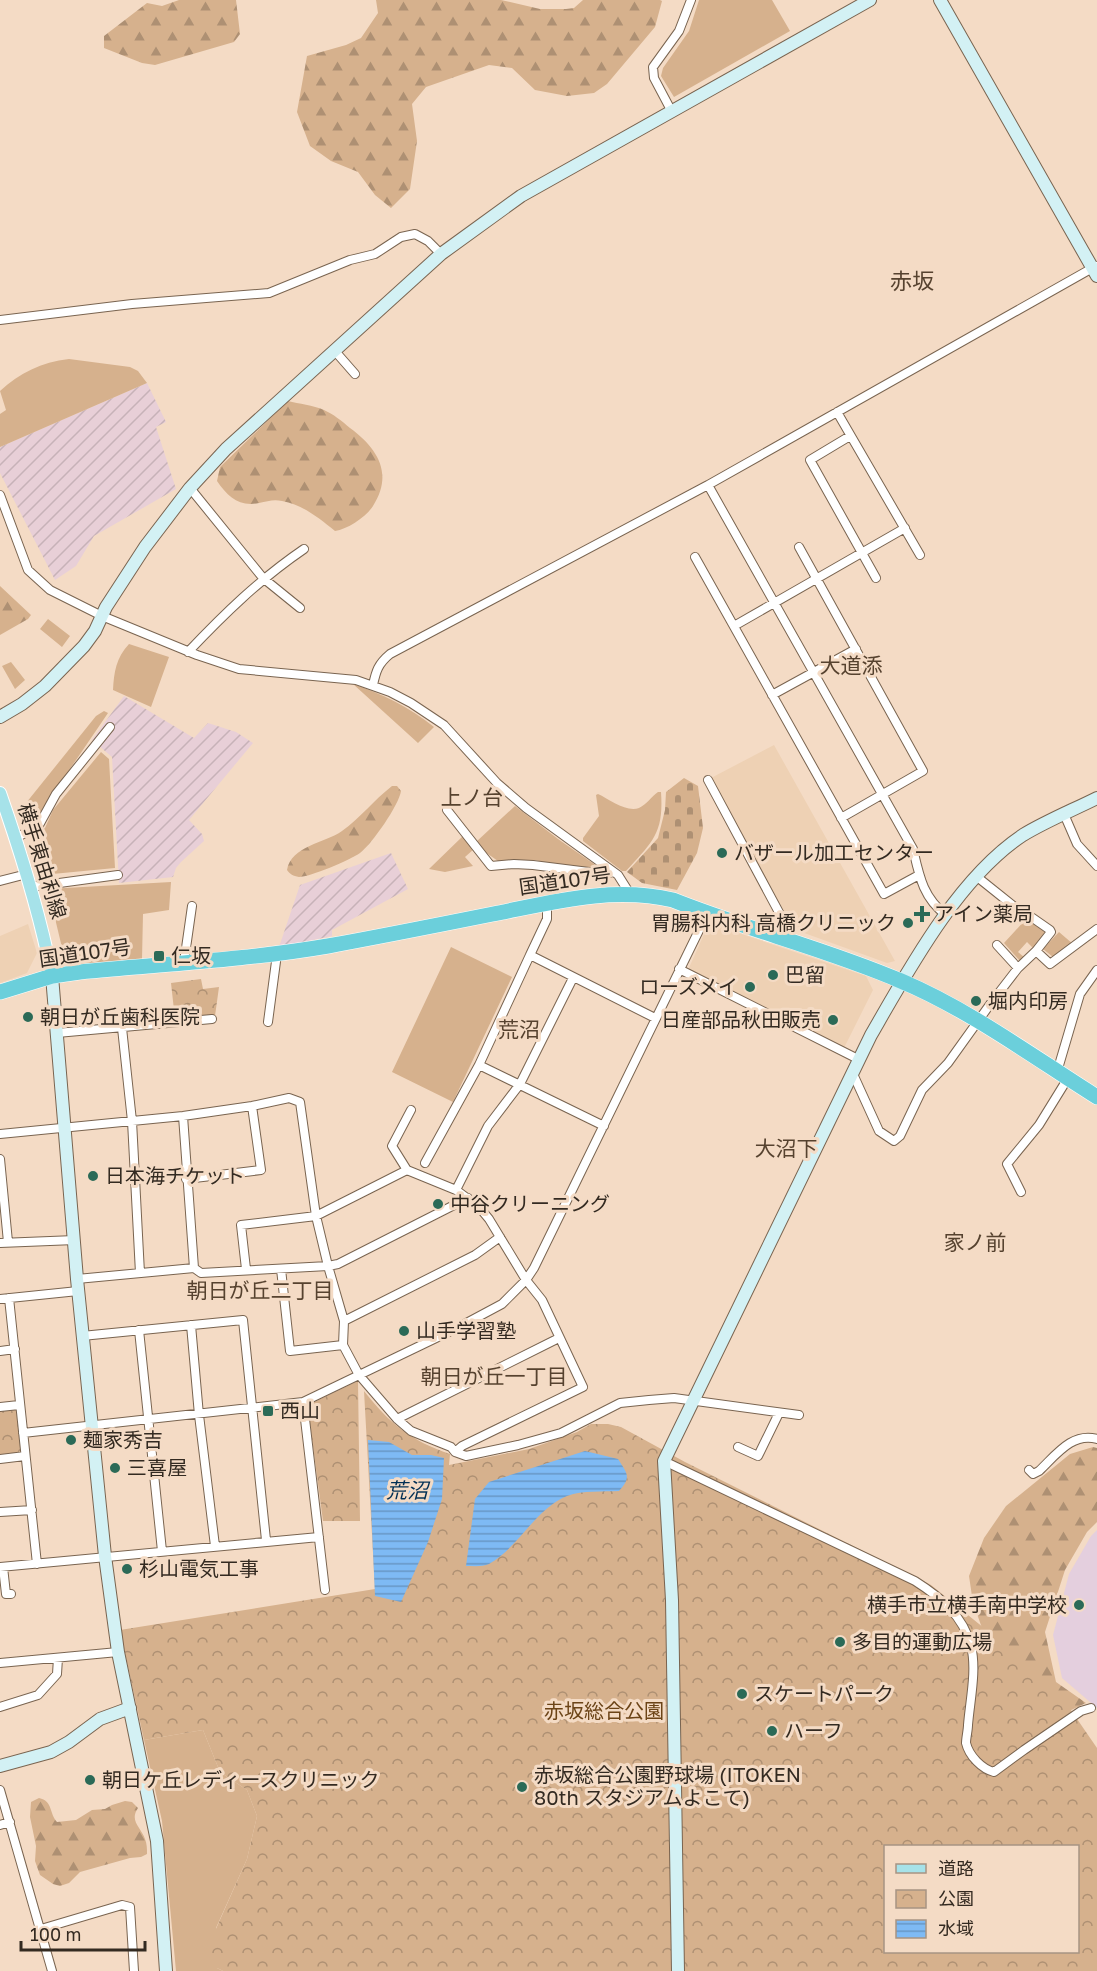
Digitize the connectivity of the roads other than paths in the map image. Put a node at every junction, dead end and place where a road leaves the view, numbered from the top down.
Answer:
1 (691, 0) edge
2 (870, 0) edge
3 (940, 0) edge
4 (672, 112) junction
5 (441, 254) junction
6 (1095, 270) edge
7 (0, 320) edge
8 (334, 350) junction
9 (355, 374) dead end
10 (837, 412) junction
11 (850, 436) junction
12 (708, 485) junction
13 (190, 488) junction
14 (0, 495) edge
15 (905, 528) junction
16 (799, 547) dead end
17 (303, 549) dead end
18 (862, 554) junction
19 (920, 555) dead end
20 (695, 557) dead end
21 (263, 578) junction
22 (876, 578) dead end
23 (817, 579) junction
24 (774, 602) junction
25 (300, 608) dead end
26 (102, 616) junction
27 (734, 626) junction
28 (856, 649) junction
29 (188, 652) junction
30 (813, 672) junction
31 (373, 685) junction
32 (772, 695) junction
33 (0, 717) edge
34 (111, 727) dead end
35 (708, 780) dead end
36 (0, 793) edge
37 (882, 795) junction
38 (1097, 798) edge
39 (447, 810) dead end
40 (1064, 814) junction
41 (841, 818) junction
42 (16, 838) junction
43 (1097, 866) edge
44 (613, 872) junction
45 (118, 875) dead end
46 (919, 875) junction
47 (976, 876) junction
48 (0, 880) edge
49 (28, 880) junction
50 (630, 894) junction
51 (547, 903) junction
52 (192, 906) dead end
53 (707, 914) junction
54 (946, 915) junction
55 (1096, 932) edge
56 (790, 940) junction
57 (997, 945) dead end
58 (1036, 951) junction
59 (277, 954) junction
60 (530, 955) junction
61 (184, 962) junction
62 (1018, 968) junction
63 (679, 969) junction
64 (1097, 970) edge
65 (52, 976) junction
66 (573, 978) junction
67 (902, 981) junction
68 (0, 992) edge
69 (655, 1018) junction
70 (212, 1019) dead end
71 (268, 1022) dead end
72 (977, 1022) junction
73 (122, 1028) junction
74 (57, 1033) junction
75 (860, 1059) junction
76 (479, 1065) junction
77 (853, 1074) junction
78 (1062, 1075) junction
79 (520, 1084) junction
80 (1097, 1097) edge
81 (252, 1106) junction
82 (411, 1110) dead end
83 (183, 1116) junction
84 (132, 1121) junction
85 (604, 1126) junction
86 (64, 1128) junction
87 (0, 1134) edge
88 (0, 1159) edge
89 (425, 1163) dead end
90 (407, 1170) junction
91 (186, 1179) junction
92 (1, 1183) edge
93 (456, 1190) junction
94 (1021, 1192) dead end
95 (468, 1198) junction
96 (316, 1216) junction
97 (500, 1237) junction
98 (75, 1240) junction
99 (4, 1242) edge
100 (327, 1266) junction
101 (194, 1268) junction
102 (246, 1269) junction
103 (281, 1269) junction
104 (141, 1273) junction
105 (526, 1280) junction
106 (77, 1285) junction
107 (5, 1298) edge
108 (344, 1321) junction
109 (191, 1325) junction
110 (139, 1330) junction
111 (82, 1336) junction
112 (559, 1338) junction
113 (343, 1345) junction
114 (15, 1349) junction
115 (0, 1351) edge
116 (359, 1375) junction
117 (303, 1402) junction
118 (693, 1402) junction
119 (19, 1405) junction
120 (0, 1407) edge
121 (252, 1409) junction
122 (779, 1413) junction
123 (199, 1415) junction
124 (799, 1415) dead end
125 (397, 1419) junction
126 (147, 1420) junction
127 (90, 1426) junction
128 (22, 1433) junction
129 (1097, 1439) edge
130 (738, 1446) dead end
131 (455, 1452) junction
132 (26, 1456) junction
133 (0, 1459) edge
134 (664, 1461) junction
135 (1029, 1470) dead end
136 (32, 1510) junction
137 (0, 1512) edge
138 (319, 1537) junction
139 (266, 1540) junction
140 (214, 1545) junction
141 (162, 1551) junction
142 (105, 1556) junction
143 (37, 1564) junction
144 (1, 1567) edge
145 (325, 1590) dead end
146 (11, 1594) dead end
147 (118, 1652) junction
148 (58, 1658) junction
149 (0, 1663) edge
150 (0, 1707) edge
151 (130, 1708) junction
152 (1091, 1708) dead end
153 (0, 1767) edge
154 (0, 1790) edge
155 (10, 1822) junction
156 (0, 1825) edge
157 (41, 1929) junction
158 (163, 1970) edge
159 (52, 1971) edge
160 (134, 1971) edge
161 (678, 1971) edge

1 - 4 street
2 - 4 street
3 - 6 street
4 - 5 street
5 - 7 street
5 - 8 street
6 - 10 street
8 - 9 street
8 - 13 street
10 - 11 street
10 - 12 street
11 - 15 street
11 - 18 street
12 - 24 street
12 - 31 street
13 - 21 street
13 - 26 street
14 - 26 street
15 - 18 street
15 - 19 street
16 - 23 street
17 - 21 street
18 - 22 street
18 - 23 street
20 - 27 street
21 - 25 street
21 - 29 street
23 - 24 street
23 - 28 street
24 - 27 street
24 - 30 street
26 - 29 street
26 - 33 street
27 - 32 street
28 - 30 street
28 - 37 street
29 - 31 street
30 - 32 street
30 - 37 street
31 - 44 street
32 - 41 street
34 - 42 street
35 - 56 street
36 - 42 main road, 横手東由利線
37 - 41 street
37 - 46 street
38 - 40 street
39 - 44 street
40 - 43 street
40 - 47 street
41 - 46 street
42 - 49 main road, 横手東由利線
44 - 50 street
45 - 49 street
46 - 54 street
47 - 54 street
47 - 58 street
48 - 49 street
49 - 65 main road, 横手東由利線
50 - 51 highway, 国道107号
50 - 53 highway, 国道107号
51 - 59 highway, 国道107号
51 - 60 street
52 - 61 street
53 - 56 highway, 国道107号
53 - 63 street
54 - 67 street
55 - 58 street
56 - 67 highway, 国道107号
57 - 62 street
58 - 62 street
59 - 61 highway, 国道107号
59 - 71 street
60 - 66 street
60 - 76 street
61 - 65 highway, 国道107号
62 - 72 street
63 - 69 street
63 - 75 street
64 - 78 street
65 - 68 highway, 国道107号
65 - 74 street
66 - 69 street
66 - 79 street
67 - 72 highway, 国道107号
67 - 75 street
69 - 85 street
70 - 73 street
72 - 77 street
72 - 78 highway, 国道107号
73 - 74 street
73 - 84 street
74 - 86 street
75 - 77 street
76 - 79 street
76 - 89 street
77 - 118 street
78 - 80 highway, 国道107号
78 - 94 street
79 - 85 street
79 - 93 street
81 - 83 street
81 - 91 street
81 - 96 street
82 - 90 street
83 - 84 street
83 - 91 street
84 - 86 street
84 - 104 street
85 - 105 street
86 - 87 street
86 - 98 street
88 - 92 street
90 - 93 street
90 - 96 street
91 - 101 street
92 - 99 street
93 - 95 street
95 - 97 street
95 - 100 street
96 - 100 street
96 - 102 street
97 - 105 street
97 - 108 street
98 - 99 street
98 - 106 street
100 - 103 street
100 - 108 street
101 - 102 street
101 - 104 street
102 - 103 street
103 - 113 street
104 - 106 street
105 - 112 street
105 - 116 street
106 - 107 street
106 - 111 street
107 - 114 street
108 - 113 street
109 - 110 street
109 - 121 street
109 - 123 street
110 - 111 street
110 - 126 street
111 - 127 street
112 - 125 street
112 - 131 street
113 - 116 street
114 - 115 street
114 - 119 street
116 - 117 street
116 - 125 street
117 - 121 street
117 - 138 street
118 - 122 street
118 - 131 street
118 - 134 street
119 - 120 street
119 - 128 street
121 - 123 street
121 - 139 street
122 - 124 street
122 - 130 street
123 - 126 street
123 - 140 street
125 - 131 street
126 - 127 street
126 - 141 street
127 - 128 street
127 - 142 street
128 - 132 street
129 - 135 street
132 - 133 street
132 - 136 street
134 - 152 street
134 - 161 street
136 - 137 street
136 - 143 street
138 - 139 street
138 - 145 street
139 - 140 street
140 - 141 street
141 - 142 street
142 - 143 street
142 - 147 street
143 - 144 street
144 - 146 street
147 - 148 street
147 - 151 street
148 - 149 street
148 - 150 street
151 - 153 street
151 - 158 street
154 - 155 street
155 - 156 street
155 - 157 street
157 - 159 street
157 - 160 street

